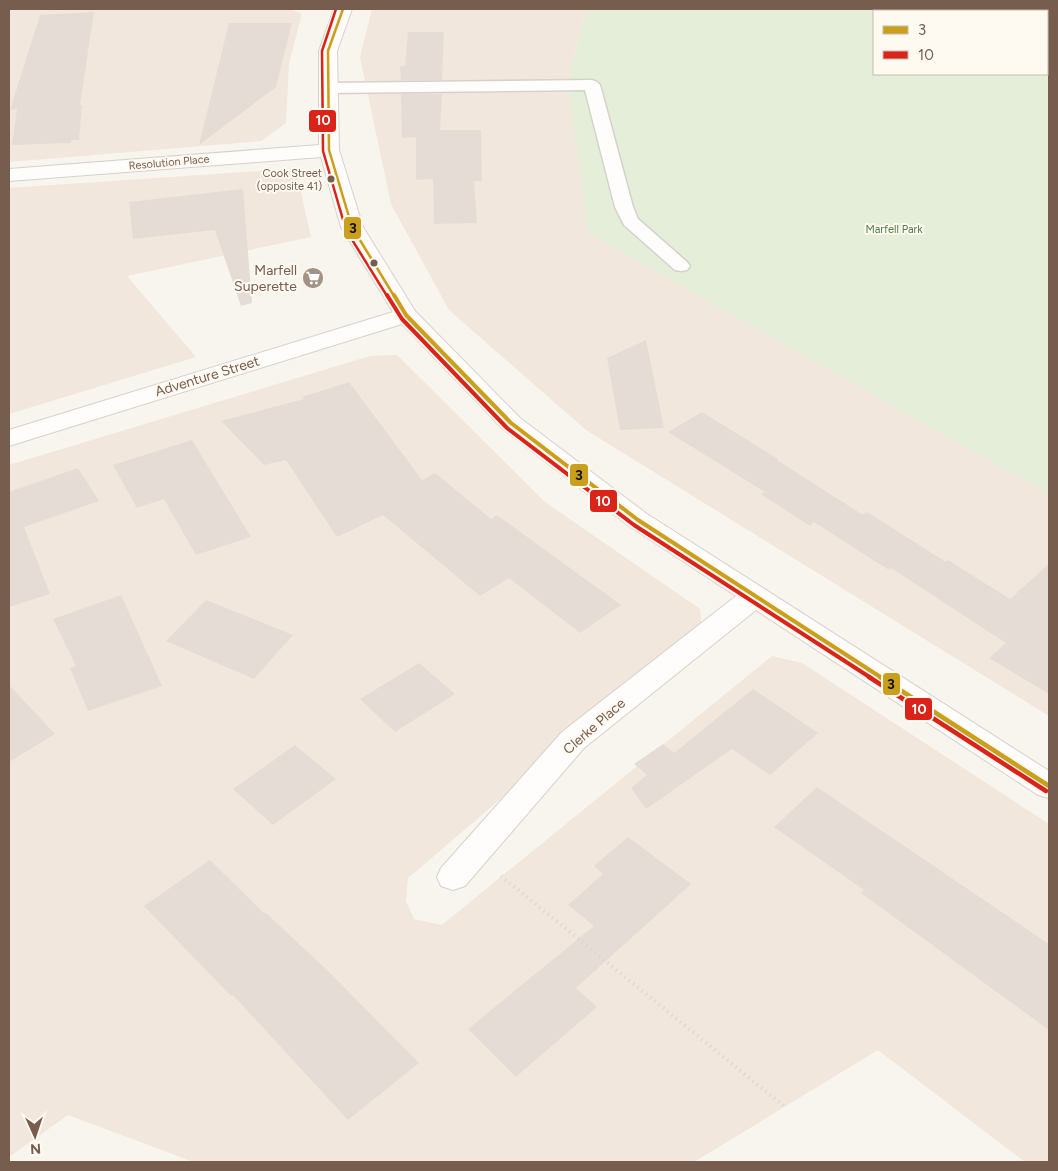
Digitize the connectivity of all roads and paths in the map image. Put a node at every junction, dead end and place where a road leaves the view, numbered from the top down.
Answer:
1 (343, 9) edge
2 (328, 88) junction
3 (329, 150) junction
4 (9, 175) edge
5 (681, 266) dead end
6 (406, 315) junction
7 (9, 438) edge
8 (755, 596) junction
9 (1049, 786) edge
10 (474, 854) junction
11 (453, 876) dead end
12 (785, 1107) dead end

1 - 2 street
2 - 3 street
2 - 5 lane
3 - 4 street, Resolution Place
3 - 6 street
6 - 7 street, Adventure Street
6 - 8 street
8 - 9 street
8 - 10 street, Clerke Place
10 - 11 street, Clerke Place
10 - 12 path

